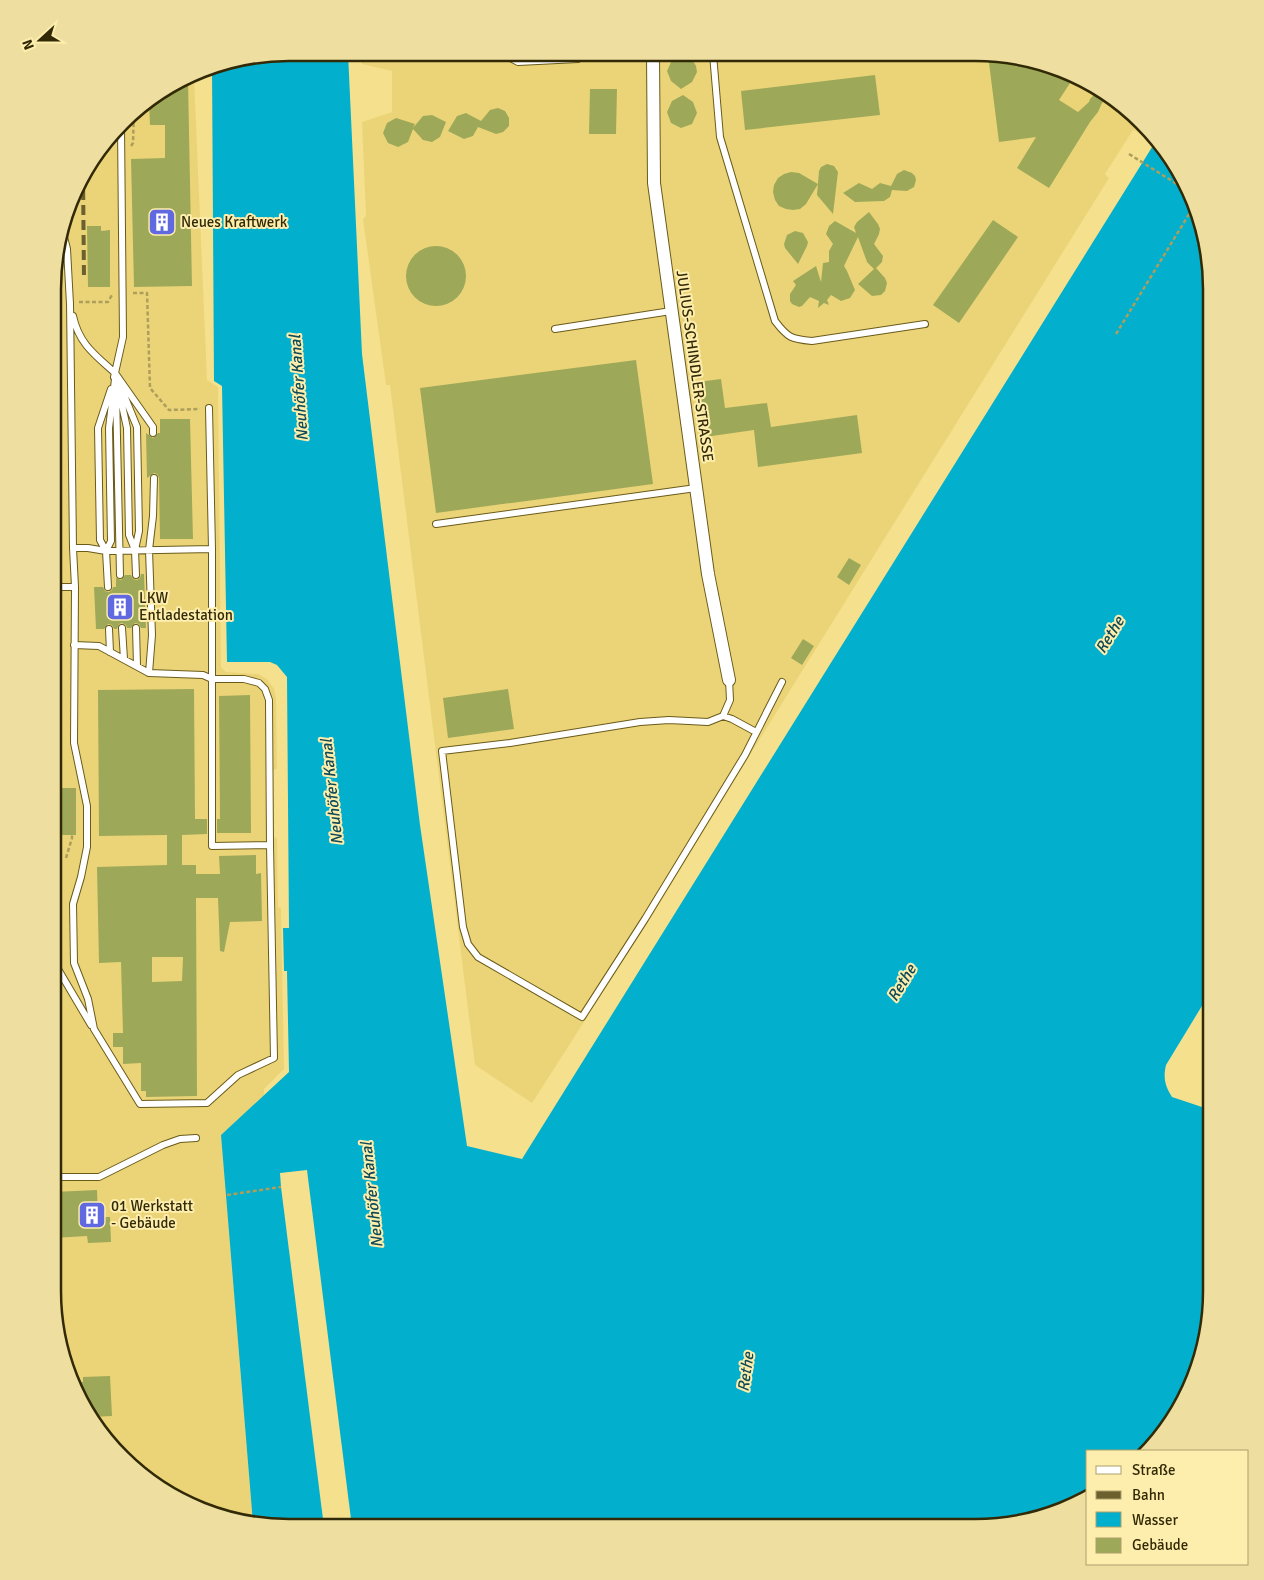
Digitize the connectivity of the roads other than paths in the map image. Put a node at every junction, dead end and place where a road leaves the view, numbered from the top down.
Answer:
1 (516, 61) edge
2 (538, 61) edge
3 (653, 61) edge
4 (714, 61) edge
5 (121, 136) edge
6 (66, 245) edge
7 (67, 249) joint
8 (70, 302) junction
9 (671, 311) junction
10 (925, 324) dead end
11 (555, 329) dead end
12 (115, 374) junction
13 (209, 408) road end
14 (153, 430) dead end
15 (154, 478) dead end
16 (696, 488) junction
17 (436, 524) dead end
18 (73, 548) junction
19 (135, 550) junction
20 (149, 550) junction
21 (212, 550) junction
22 (106, 551) junction
23 (119, 551) junction
24 (120, 575) dead end
25 (136, 575) dead end
26 (61, 587) edge
27 (75, 587) junction
28 (108, 587) dead end
29 (122, 628) dead end
30 (136, 628) dead end
31 (109, 629) dead end
32 (74, 645) junction
33 (110, 652) junction
34 (124, 659) junction
35 (136, 666) junction
36 (149, 672) junction
37 (212, 679) junction
38 (729, 680) joint
39 (782, 682) dead end
40 (723, 716) junction
41 (756, 732) junction
42 (270, 845) junction
43 (61, 974) edge
44 (94, 1029) junction
45 (196, 1138) dead end
46 (61, 1177) edge

1 - 2 lane
3 - 9 street, JULIUS-SCHINDLER-STRASSE
4 - 10 lane
5 - 12 lane
6 - 7 lane
7 - 8 lane
8 - 12 lane
8 - 18 lane
9 - 11 lane
9 - 16 street, JULIUS-SCHINDLER-STRASSE
12 - 14 lane
12 - 19 lane
12 - 19 lane
12 - 22 lane
12 - 22 lane
12 - 23 lane
13 - 21 lane
15 - 20 lane
16 - 17 lane
16 - 38 street, JULIUS-SCHINDLER-STRASSE
18 - 22 lane
18 - 27 lane
19 - 20 lane
19 - 23 lane
19 - 25 lane
20 - 21 lane
20 - 36 lane
21 - 37 lane
22 - 23 lane
22 - 28 lane
23 - 24 lane
26 - 27 lane
27 - 32 lane
29 - 34 lane
30 - 35 lane
31 - 33 lane
32 - 33 lane
32 - 44 lane
33 - 34 lane
34 - 35 lane
35 - 36 lane
36 - 37 lane
37 - 42 lane
37 - 42 lane
38 - 40 lane
39 - 41 lane
40 - 41 lane
40 - 41 lane
42 - 44 lane
43 - 44 lane
45 - 46 lane

